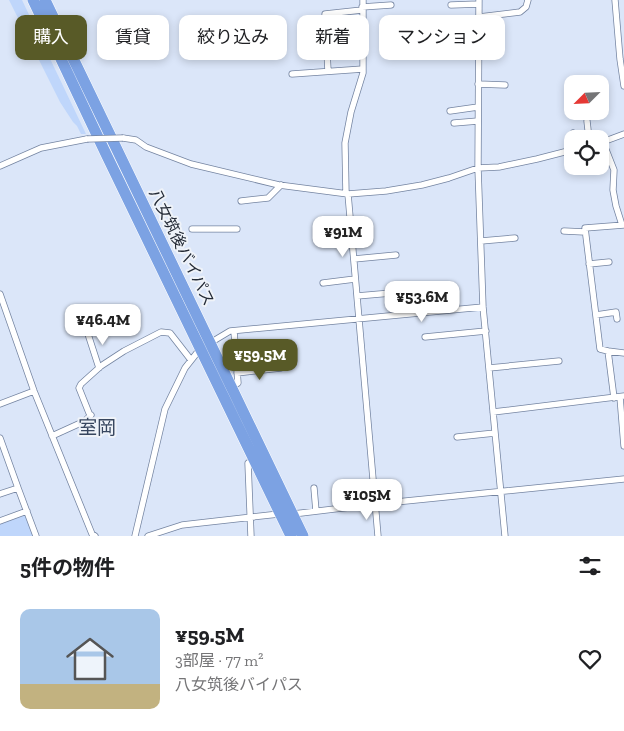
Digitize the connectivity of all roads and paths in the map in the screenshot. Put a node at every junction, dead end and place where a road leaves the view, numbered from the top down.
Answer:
1 (33, 0) edge
2 (45, 0) edge
3 (528, 0) edge
4 (615, 0) edge
5 (479, 2) edge
6 (391, 5) dead end
7 (451, 5) dead end
8 (362, 6) edge
9 (479, 15) edge
10 (505, 16) edge
11 (624, 24) edge
12 (617, 26) junction
13 (622, 48) edge
14 (478, 60) edge
15 (363, 69) junction
16 (328, 71) junction
17 (292, 74) dead end
18 (478, 84) junction
19 (505, 85) dead end
20 (624, 86) edge
21 (478, 107) junction
22 (450, 110) dead end
23 (587, 121) dead end
24 (478, 122) junction
25 (454, 123) dead end
26 (588, 130) edge
27 (624, 134) edge
28 (609, 139) edge
29 (564, 152) edge
30 (609, 159) edge
31 (0, 166) edge
32 (478, 168) junction
33 (281, 185) junction
34 (347, 194) junction
35 (241, 201) dead end
36 (623, 225) edge
37 (192, 228) dead end
38 (237, 229) dead end
39 (564, 231) dead end
40 (585, 232) junction
41 (515, 238) dead end
42 (481, 241) junction
43 (396, 254) dead end
44 (354, 259) junction
45 (609, 262) dead end
46 (589, 264) junction
47 (356, 279) junction
48 (323, 282) dead end
49 (403, 292) dead end
50 (0, 294) edge
51 (357, 296) junction
52 (484, 307) junction
53 (596, 315) junction
54 (359, 319) junction
55 (617, 319) dead end
56 (87, 331) dead end
57 (234, 331) junction
58 (486, 331) junction
59 (425, 337) dead end
60 (205, 345) junction
61 (608, 351) junction
62 (624, 353) edge
63 (191, 360) junction
64 (559, 361) dead end
65 (99, 368) junction
66 (281, 368) dead end
67 (489, 368) junction
68 (237, 373) junction
69 (236, 384) dead end
70 (34, 391) junction
71 (619, 397) edge
72 (0, 404) edge
73 (493, 412) junction
74 (495, 433) junction
75 (52, 436) junction
76 (457, 437) dead end
77 (0, 438) edge
78 (624, 446) edge
79 (2, 450) edge
80 (253, 460) junction
81 (624, 479) edge
82 (18, 488) junction
83 (314, 488) dead end
84 (500, 492) junction
85 (0, 494) edge
86 (376, 504) junction
87 (316, 511) junction
88 (27, 512) junction
89 (279, 514) junction
90 (293, 514) junction
91 (250, 518) junction
92 (0, 520) edge
93 (91, 535) edge
94 (36, 536) edge
95 (135, 536) edge
96 (148, 536) edge
97 (251, 536) edge
98 (291, 536) edge
99 (303, 536) edge
100 (378, 536) edge
101 (505, 536) edge

1 - 60 highway, 八女筑後バイパス
2 - 60 highway, 八女筑後バイパス
3 - 10 street
4 - 12 street
5 - 7 street
5 - 9 street
6 - 8 street
8 - 15 street
8 - 16 street
11 - 12 street
12 - 13 street
13 - 20 street
14 - 18 street
15 - 16 street
15 - 34 street
16 - 17 street
18 - 19 street
18 - 21 street
21 - 22 street
21 - 24 street
23 - 26 street
24 - 25 street
24 - 32 street
27 - 28 street
29 - 32 street
30 - 36 street
31 - 33 street, bridge
32 - 34 street
32 - 42 street
33 - 34 street
33 - 35 street
34 - 44 street
36 - 40 street
37 - 38 street
39 - 40 street
40 - 46 street
41 - 42 street
42 - 52 street
43 - 44 street
44 - 47 street
45 - 46 street
46 - 53 street
47 - 48 street
47 - 51 street
49 - 51 street
50 - 70 street
51 - 54 street
52 - 54 street
52 - 58 street
53 - 55 street
53 - 61 street
54 - 57 street
54 - 86 street
56 - 65 street
57 - 60 street
57 - 68 street
58 - 59 street
58 - 67 street
60 - 63 street
60 - 80 highway, 八女筑後バイパス
60 - 90 highway, 八女筑後バイパス
61 - 62 street
61 - 71 street
63 - 65 street
63 - 95 street
64 - 67 street
65 - 75 street
66 - 68 street
67 - 73 street
68 - 69 street
70 - 72 street
70 - 75 street
71 - 73 street
71 - 78 street
73 - 74 street
74 - 76 street
74 - 84 street
75 - 93 street
77 - 79 street
79 - 82 street
80 - 89 highway, 八女筑後バイパス
80 - 91 street
81 - 84 street
82 - 85 street
82 - 88 street
83 - 87 street
84 - 86 street
84 - 101 street
86 - 87 street
86 - 100 street
87 - 90 street
88 - 92 street
88 - 94 street
89 - 91 street
89 - 98 highway, 八女筑後バイパス
90 - 99 highway, 八女筑後バイパス
91 - 96 street
91 - 97 street

